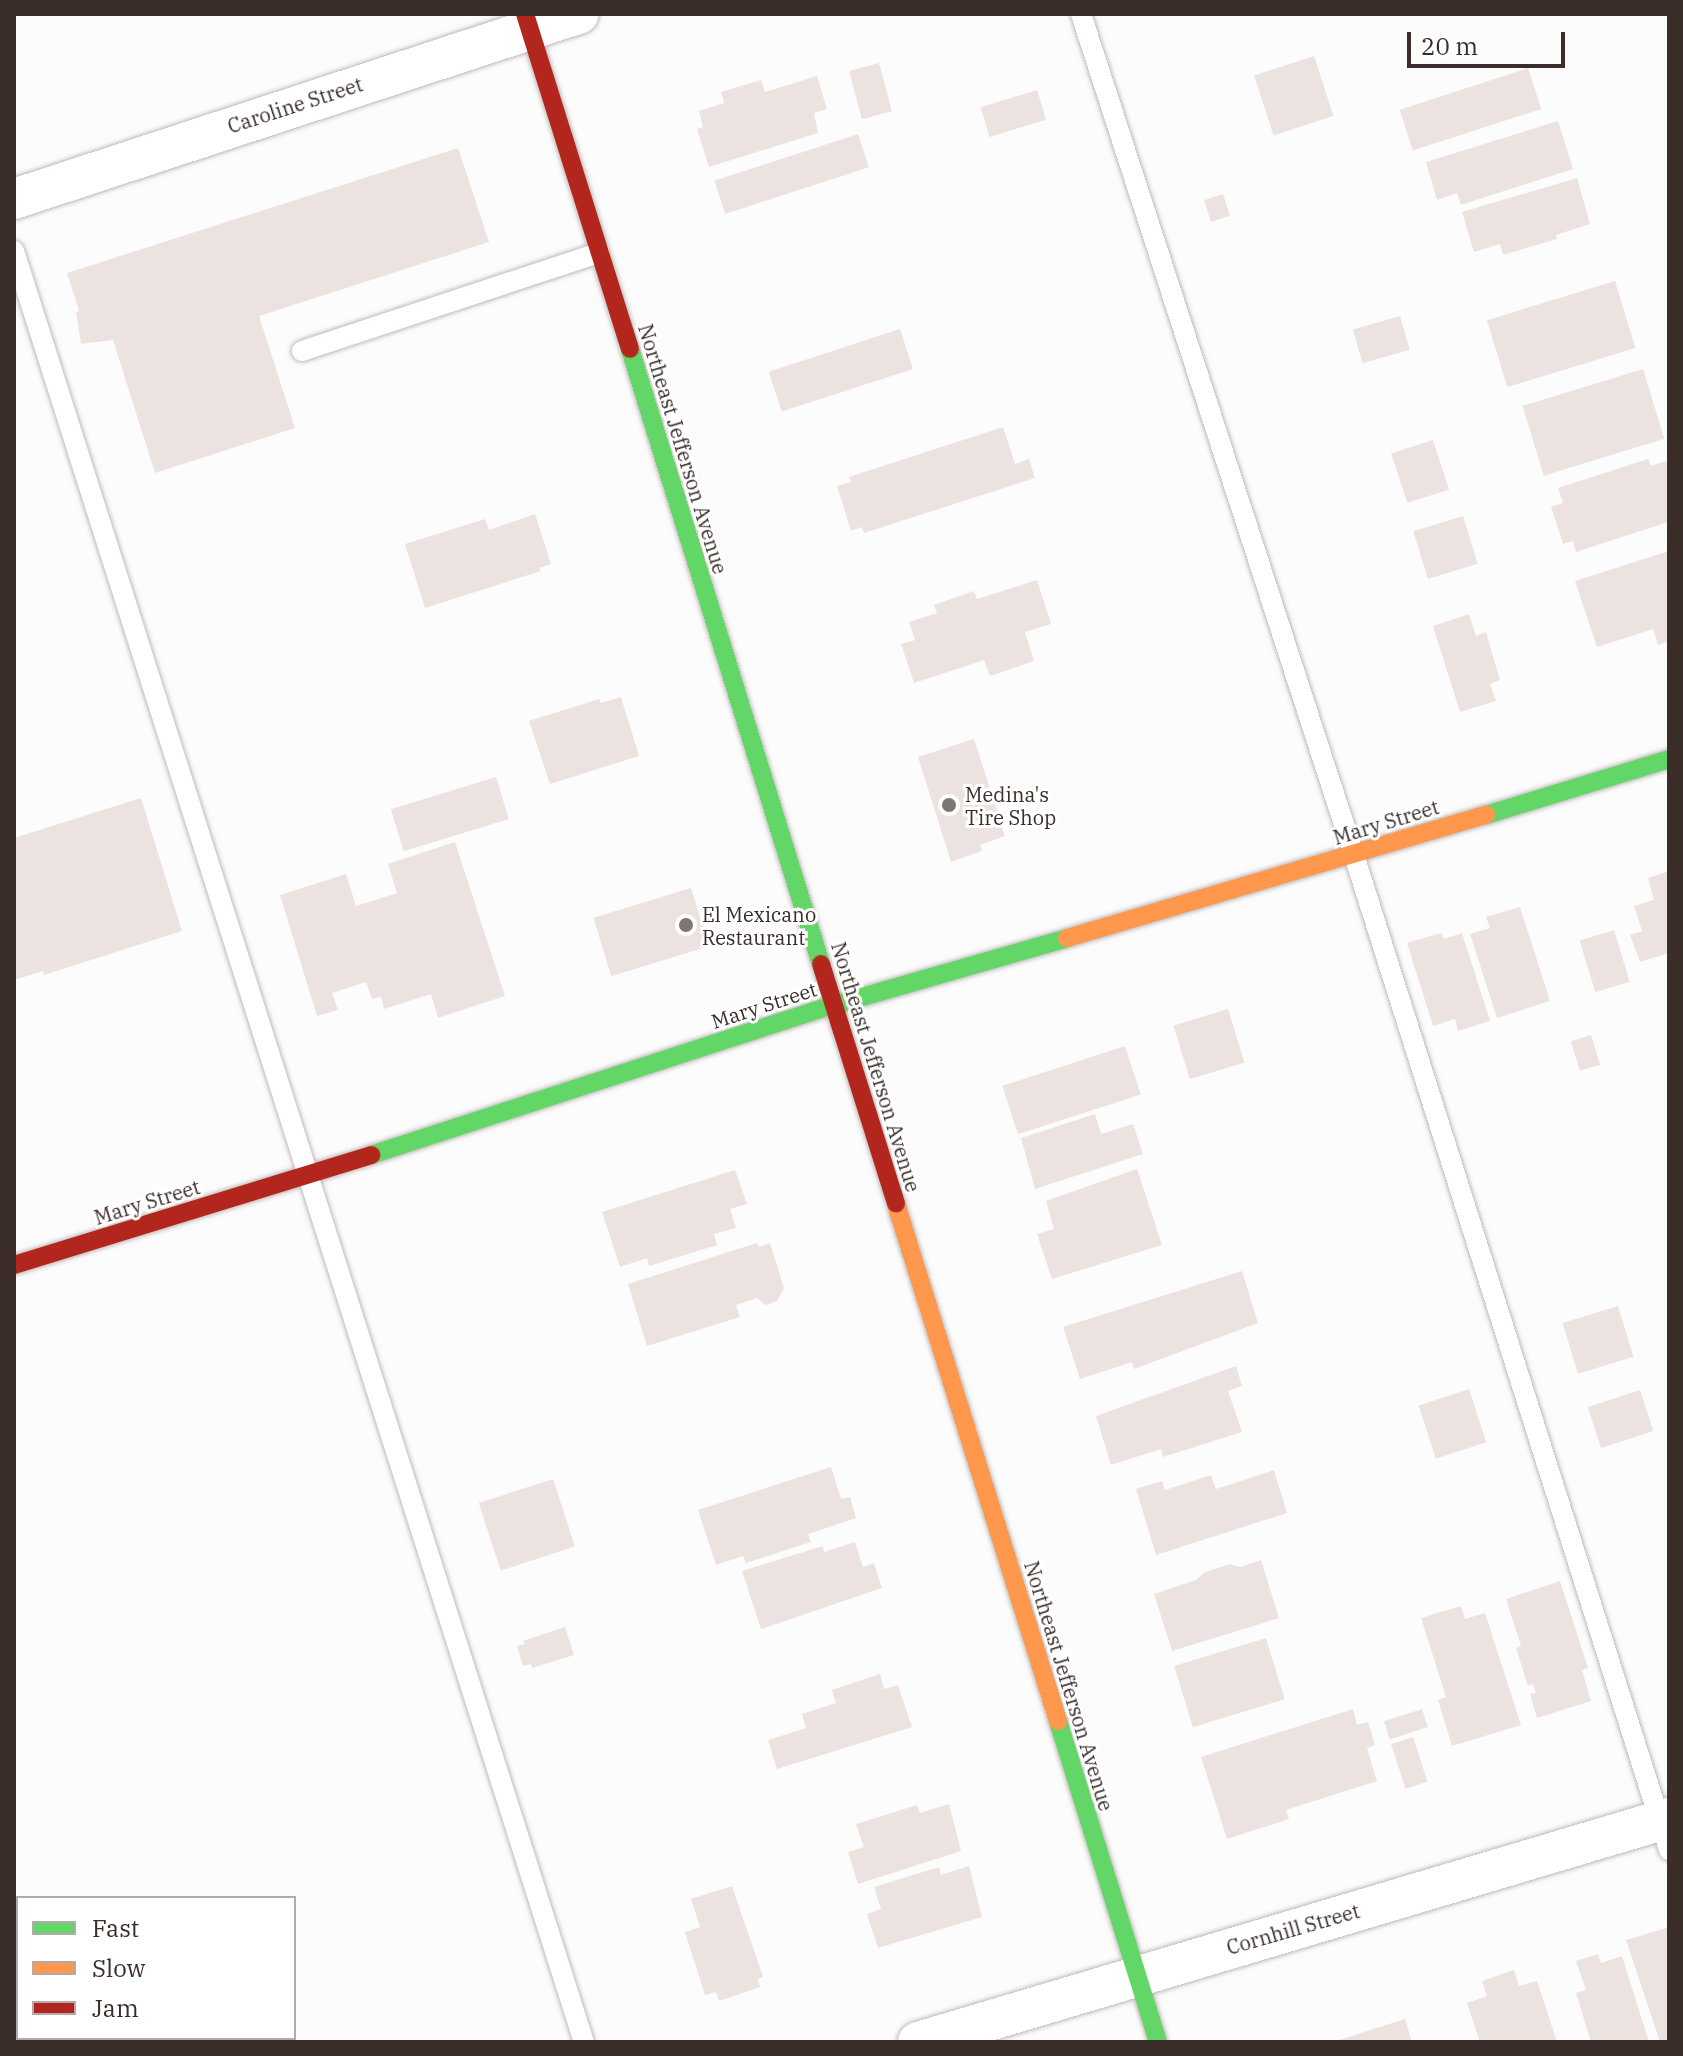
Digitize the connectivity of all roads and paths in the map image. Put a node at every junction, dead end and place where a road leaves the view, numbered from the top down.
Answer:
1 (578, 14) edge
2 (1081, 14) edge
3 (527, 21) edge
4 (14, 199) edge
5 (14, 251) edge
6 (599, 253) junction
7 (302, 351) dead end
8 (1669, 759) edge
9 (1354, 855) junction
10 (834, 1005) junction
11 (307, 1176) junction
12 (14, 1265) edge
13 (1666, 1829) edge
14 (1136, 1975) junction
15 (584, 2042) edge
16 (918, 2042) edge
17 (1158, 2042) edge

1 - 3 street, Caroline Street
2 - 9 lane
3 - 4 street, Caroline Street
3 - 6 main road, Northeast Jefferson Avenue
5 - 11 lane
6 - 7 lane
6 - 10 main road, Northeast Jefferson Avenue
8 - 9 main road, Mary Street
9 - 10 main road, Mary Street
9 - 13 lane
10 - 11 main road, Mary Street
10 - 14 main road, Northeast Jefferson Avenue
11 - 12 main road, Mary Street
11 - 15 lane
13 - 14 street, Cornhill Street
14 - 16 street, Cornhill Street
14 - 17 main road, Northeast Jefferson Avenue

